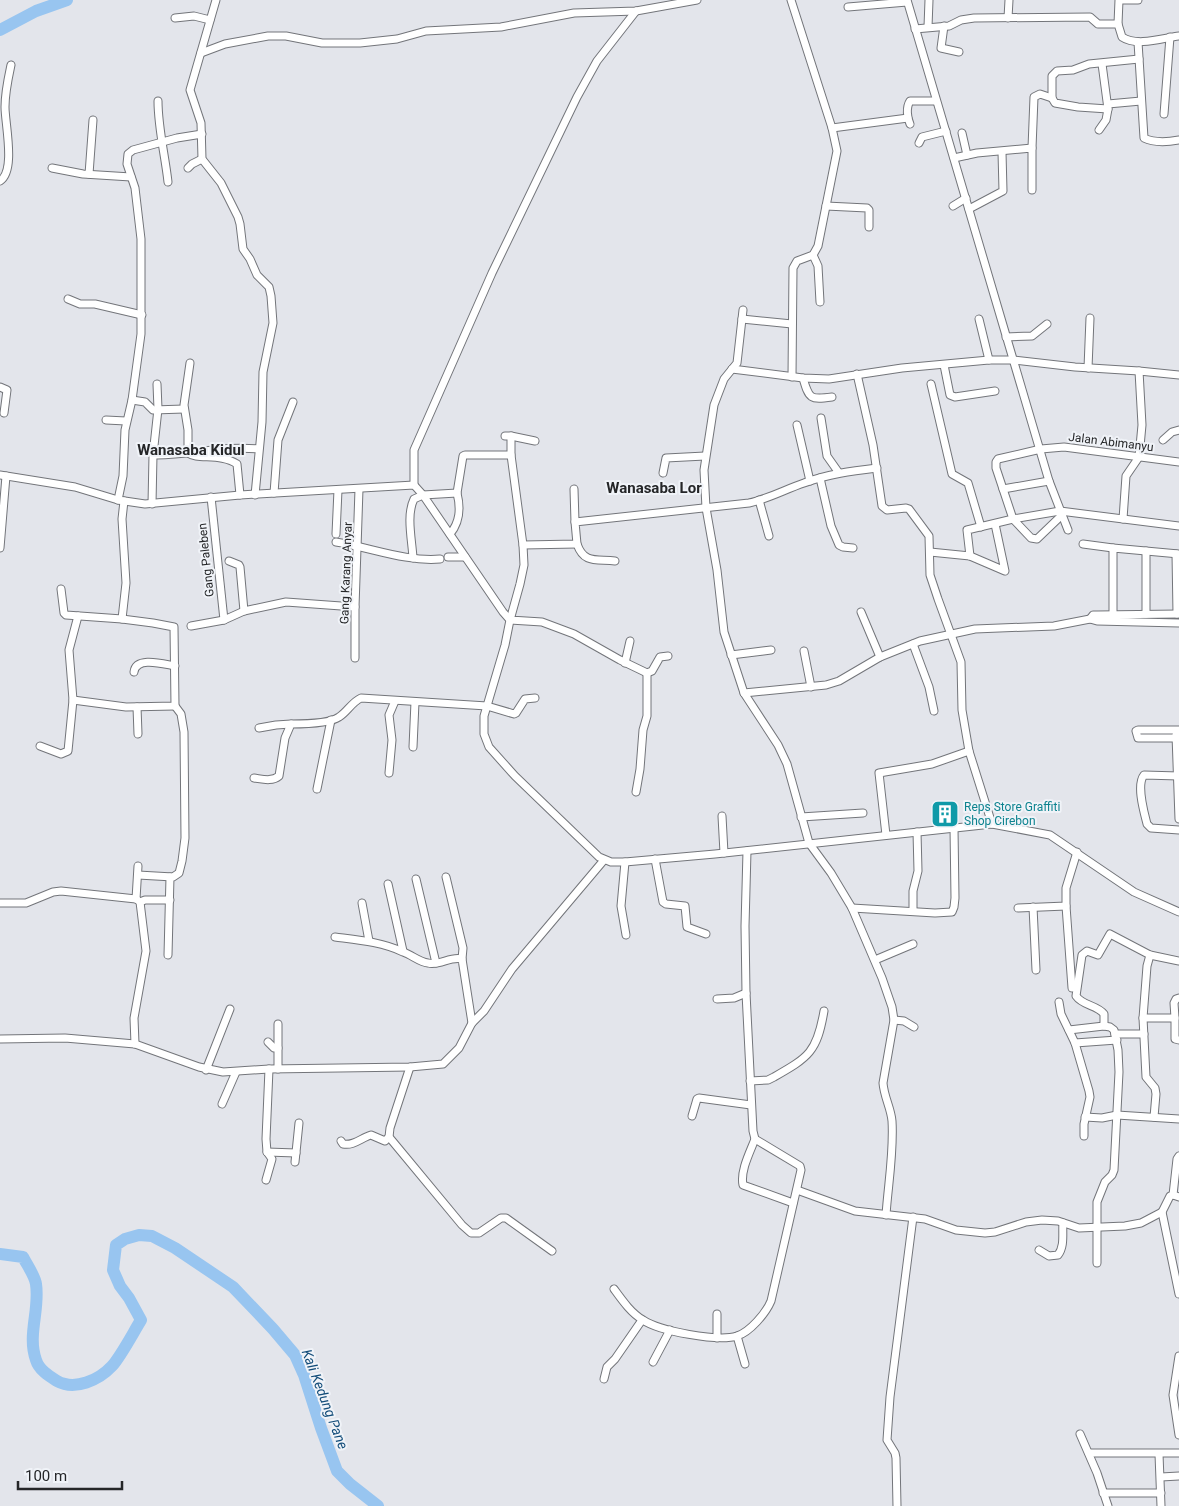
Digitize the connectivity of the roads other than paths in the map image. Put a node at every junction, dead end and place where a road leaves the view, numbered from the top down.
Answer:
1 (216, 0) edge
2 (697, 0) edge
3 (791, 0) edge
4 (929, 0) edge
5 (1009, 0) edge
6 (1120, 0) edge
7 (1138, 0) edge
8 (907, 1) edge
9 (848, 7) dead end
10 (636, 11) junction
11 (175, 18) dead end
12 (1008, 18) junction
13 (210, 20) junction
14 (1118, 24) junction
15 (944, 26) junction
16 (928, 27) junction
17 (915, 29) junction
18 (1179, 36) edge
19 (1170, 38) junction
20 (1138, 42) junction
21 (959, 52) dead end
22 (201, 53) junction
23 (1139, 59) junction
24 (1102, 64) junction
25 (11, 65) dead end
26 (1052, 98) junction
27 (158, 101) dead end
28 (936, 101) junction
29 (1141, 101) junction
30 (1108, 106) junction
31 (1164, 114) dead end
32 (93, 120) dead end
33 (832, 128) junction
34 (1099, 130) dead end
35 (946, 131) junction
36 (962, 133) dead end
37 (202, 134) junction
38 (1179, 140) edge
39 (163, 142) junction
40 (919, 143) dead end
41 (1032, 148) junction
42 (1002, 152) junction
43 (967, 155) junction
44 (954, 158) junction
45 (202, 159) junction
46 (52, 168) dead end
47 (188, 168) dead end
48 (89, 174) junction
49 (131, 177) junction
50 (0, 181) edge
51 (168, 182) dead end
52 (1032, 190) dead end
53 (966, 198) junction
54 (826, 206) junction
55 (953, 206) dead end
56 (969, 209) junction
57 (869, 227) dead end
58 (813, 255) junction
59 (68, 299) dead end
60 (820, 302) dead end
61 (742, 310) dead end
62 (142, 315) junction
63 (1090, 318) dead end
64 (742, 319) junction
65 (979, 319) dead end
66 (792, 324) junction
67 (1047, 324) dead end
68 (1006, 337) junction
69 (989, 360) junction
70 (1013, 360) junction
71 (190, 363) dead end
72 (944, 365) junction
73 (1088, 368) junction
74 (732, 369) junction
75 (1138, 371) junction
76 (857, 374) junction
77 (1179, 375) edge
78 (792, 377) junction
79 (803, 378) junction
80 (157, 384) dead end
81 (931, 384) dead end
82 (0, 387) edge
83 (995, 391) dead end
84 (832, 397) dead end
85 (132, 400) junction
86 (293, 402) dead end
87 (158, 409) junction
88 (184, 409) junction
89 (4, 413) dead end
90 (821, 418) dead end
91 (106, 420) dead end
92 (126, 421) junction
93 (797, 425) dead end
94 (1179, 430) edge
95 (1163, 440) dead end
96 (535, 441) dead end
97 (258, 449) junction
98 (1041, 449) junction
99 (188, 454) junction
100 (153, 455) junction
101 (511, 455) junction
102 (705, 456) junction
103 (1140, 456) junction
104 (1179, 462) edge
105 (877, 468) junction
106 (663, 473) dead end
107 (839, 473) junction
108 (3, 475) edge
109 (820, 478) junction
110 (810, 481) junction
111 (1049, 481) junction
112 (414, 485) junction
113 (359, 489) junction
114 (574, 489) dead end
115 (1003, 489) junction
116 (338, 490) junction
117 (274, 493) junction
118 (457, 494) junction
119 (240, 495) junction
120 (255, 495) junction
121 (423, 495) junction
122 (211, 497) junction
123 (121, 500) junction
124 (759, 500) junction
125 (152, 504) junction
126 (706, 508) junction
127 (1061, 513) junction
128 (1123, 519) junction
129 (1013, 520) junction
130 (575, 522) junction
131 (995, 524) junction
132 (1179, 526) edge
133 (981, 527) junction
134 (1068, 530) dead end
135 (336, 534) dead end
136 (450, 534) junction
137 (769, 536) dead end
138 (336, 542) dead end
139 (577, 544) junction
140 (1083, 544) dead end
141 (523, 545) junction
142 (0, 548) edge
143 (357, 548) junction
144 (853, 548) dead end
145 (1113, 548) junction
146 (1146, 551) junction
147 (930, 552) junction
148 (1178, 554) edge
149 (970, 556) junction
150 (448, 557) dead end
151 (465, 557) junction
152 (413, 558) junction
153 (440, 559) dead end
154 (229, 561) dead end
155 (615, 561) dead end
156 (61, 589) dead end
157 (355, 607) junction
158 (244, 611) junction
159 (861, 612) dead end
160 (1113, 614) junction
161 (1146, 614) junction
162 (1178, 614) edge
163 (78, 616) junction
164 (122, 619) junction
165 (1090, 619) junction
166 (224, 620) junction
167 (510, 620) junction
168 (1179, 623) edge
169 (191, 626) dead end
170 (952, 634) junction
171 (630, 641) dead end
172 (912, 644) junction
173 (772, 650) dead end
174 (804, 651) dead end
175 (731, 655) junction
176 (668, 656) dead end
177 (880, 657) junction
178 (355, 658) dead end
179 (625, 663) junction
180 (175, 666) junction
181 (134, 672) dead end
182 (647, 673) junction
183 (811, 687) junction
184 (744, 693) junction
185 (535, 698) dead end
186 (73, 700) junction
187 (395, 701) junction
188 (415, 702) junction
189 (175, 706) junction
190 (487, 706) junction
191 (137, 707) junction
192 (934, 711) dead end
193 (330, 720) junction
194 (290, 724) junction
195 (259, 728) dead end
196 (138, 734) dead end
197 (1178, 734) edge
198 (40, 746) dead end
199 (413, 748) dead end
200 (969, 751) junction
201 (389, 773) dead end
202 (1178, 776) edge
203 (254, 778) dead end
204 (317, 788) dead end
205 (636, 792) dead end
206 (863, 813) dead end
207 (722, 816) dead end
208 (801, 817) junction
209 (1179, 819) edge
210 (992, 824) junction
211 (954, 828) junction
212 (1179, 830) edge
213 (917, 832) junction
214 (886, 835) junction
215 (809, 843) junction
216 (747, 850) junction
217 (1077, 852) junction
218 (724, 853) junction
219 (655, 859) junction
220 (604, 860) junction
221 (625, 862) junction
222 (138, 866) dead end
223 (138, 875) junction
224 (170, 877) junction
225 (446, 877) dead end
226 (416, 879) dead end
227 (388, 884) dead end
228 (138, 900) junction
229 (170, 900) junction
230 (0, 903) edge
231 (362, 903) dead end
232 (1066, 906) junction
233 (852, 908) junction
234 (1018, 908) dead end
235 (1033, 908) junction
236 (912, 911) junction
237 (1179, 912) edge
238 (706, 934) dead end
239 (626, 935) dead end
240 (335, 937) dead end
241 (369, 941) junction
242 (913, 944) dead end
243 (403, 951) junction
244 (168, 955) dead end
245 (1150, 955) junction
246 (462, 960) junction
247 (875, 960) junction
248 (1179, 961) edge
249 (436, 963) junction
250 (1036, 970) dead end
251 (1072, 988) dead end
252 (746, 993) junction
253 (1179, 998) edge
254 (717, 1000) dead end
255 (1059, 1002) dead end
256 (230, 1009) dead end
257 (824, 1011) dead end
258 (1143, 1018) junction
259 (1174, 1018) junction
260 (894, 1020) junction
261 (475, 1021) junction
262 (278, 1024) dead end
263 (1104, 1026) junction
264 (914, 1027) dead end
265 (1069, 1030) junction
266 (1144, 1034) junction
267 (1116, 1037) junction
268 (0, 1039) edge
269 (1179, 1040) edge
270 (268, 1042) dead end
271 (1075, 1043) junction
272 (135, 1044) junction
273 (278, 1048) junction
274 (410, 1068) junction
275 (268, 1069) junction
276 (278, 1069) junction
277 (206, 1070) junction
278 (236, 1072) junction
279 (750, 1081) junction
280 (222, 1104) dead end
281 (751, 1105) junction
282 (1117, 1115) junction
283 (692, 1116) dead end
284 (1085, 1117) junction
285 (1154, 1117) junction
286 (1179, 1119) edge
287 (299, 1123) dead end
288 (1084, 1136) dead end
289 (390, 1137) junction
290 (755, 1139) junction
291 (341, 1141) dead end
292 (267, 1152) junction
293 (296, 1153) junction
294 (1179, 1156) edge
295 (295, 1162) dead end
296 (266, 1180) dead end
297 (797, 1190) junction
298 (1176, 1196) edge
299 (793, 1203) junction
300 (1162, 1212) junction
301 (886, 1215) junction
302 (913, 1217) junction
303 (1063, 1223) junction
304 (1096, 1228) junction
305 (552, 1250) dead end
306 (1039, 1250) dead end
307 (1097, 1263) dead end
308 (614, 1289) dead end
309 (1179, 1294) edge
310 (717, 1314) dead end
311 (642, 1320) junction
312 (670, 1330) junction
313 (738, 1336) junction
314 (717, 1338) junction
315 (1179, 1350) edge
316 (1179, 1356) edge
317 (653, 1362) dead end
318 (745, 1364) dead end
319 (604, 1379) dead end
320 (1080, 1434) dead end
321 (1179, 1435) edge
322 (1089, 1453) junction
323 (1178, 1453) edge
324 (1159, 1454) junction
325 (1179, 1476) edge
326 (1161, 1477) junction
327 (1103, 1493) junction
328 (1161, 1493) junction
329 (897, 1506) edge
330 (1108, 1506) edge
331 (1161, 1506) edge

1 - 13 street
2 - 10 street
3 - 33 street
4 - 16 street
5 - 12 street
6 - 7 street
6 - 14 street
8 - 9 street
8 - 17 street
10 - 22 street
10 - 112 street
11 - 13 street
12 - 14 street
12 - 15 street
13 - 22 street
14 - 20 street
15 - 16 street
15 - 21 street
16 - 17 street
17 - 28 street
18 - 19 street
19 - 20 street
19 - 31 street
20 - 23 street
22 - 37 street
23 - 24 street
23 - 29 street
24 - 26 street
24 - 30 street
25 - 50 street
26 - 30 street
26 - 41 street
27 - 39 street
28 - 33 street
28 - 35 street
29 - 30 street
29 - 38 street
30 - 34 street
32 - 48 street
33 - 54 street
35 - 40 street
35 - 44 street
36 - 43 street
37 - 39 street
37 - 45 street
39 - 49 street
39 - 51 street
41 - 42 street
41 - 52 street
42 - 43 street
42 - 56 street
43 - 44 street
44 - 53 street
45 - 47 street
45 - 97 street
46 - 48 street
48 - 49 street
49 - 62 street
53 - 55 street
53 - 56 street
54 - 57 street
54 - 58 street
56 - 68 street
58 - 60 street
58 - 66 street
59 - 62 street
61 - 64 street
62 - 85 street
63 - 73 street
64 - 66 street
64 - 74 street
65 - 69 street
66 - 78 street
67 - 68 street
68 - 70 street
69 - 70 street
69 - 72 street
70 - 73 street
70 - 98 street
71 - 88 street
72 - 76 street
72 - 83 street
73 - 75 street
74 - 78 street
74 - 102 street
75 - 77 street
75 - 103 street
76 - 79 street
76 - 105 street
78 - 79 street
79 - 84 street
80 - 87 street
81 - 133 street
82 - 89 street
85 - 87 street
85 - 92 street
86 - 117 street
87 - 88 street
87 - 100 street
88 - 99 street
90 - 107 street
91 - 92 street
92 - 123 street
93 - 110 street
94 - 95 street
96 - 101 street
97 - 99 street
97 - 120 street
98 - 103 street, Jalan Abimanyu
98 - 111 street
98 - 115 street, Jalan Abimanyu
99 - 100 street
99 - 119 street
100 - 125 street
101 - 118 street
101 - 141 street
102 - 106 street
102 - 126 street
103 - 104 street, Jalan Abimanyu
103 - 128 street
105 - 107 street
105 - 147 street
107 - 109 street
108 - 123 street
108 - 142 street
109 - 110 street
109 - 144 street
110 - 124 street
111 - 115 street
111 - 127 street
112 - 113 street
112 - 121 street
113 - 116 street
113 - 143 street, Gang Karang Anyar
114 - 130 street
115 - 129 street
116 - 117 street
116 - 135 street
117 - 120 street
118 - 121 street
118 - 136 street
119 - 120 street
119 - 122 street
121 - 136 street
121 - 152 street
122 - 125 street
122 - 166 street, Gang Paleben
123 - 125 street
123 - 164 street
124 - 126 street
124 - 137 street
126 - 130 street
126 - 175 street
127 - 128 street
127 - 129 street
127 - 129 street
127 - 134 street
128 - 132 street
129 - 131 street
130 - 139 street
131 - 133 street
131 - 149 street
133 - 149 street
136 - 151 street
138 - 143 street
139 - 141 street
139 - 155 street
140 - 145 street
141 - 167 street
143 - 152 street
143 - 157 street, Gang Karang Anyar
145 - 146 street
145 - 160 street
146 - 148 street
146 - 161 street
147 - 149 street
147 - 170 street
148 - 162 street
150 - 151 street
151 - 167 street
152 - 153 street
154 - 158 street
156 - 163 street
157 - 158 street
157 - 178 street, Gang Karang Anyar
158 - 166 street
159 - 177 street
160 - 161 street
160 - 165 street
161 - 162 street
163 - 164 street
163 - 186 street
164 - 180 street
165 - 168 street
165 - 170 street
166 - 169 street
167 - 179 street
167 - 190 street
170 - 172 street
170 - 200 street
171 - 179 street
172 - 177 street
172 - 192 street
173 - 175 street
174 - 183 street
175 - 184 street
176 - 182 street
177 - 183 street
179 - 182 street
180 - 181 street
180 - 189 street
182 - 205 street
183 - 184 street
184 - 208 street
185 - 190 street
186 - 191 street
186 - 198 street
187 - 188 street
187 - 193 street
187 - 201 street
188 - 190 street
188 - 199 street
189 - 191 street
189 - 224 street
190 - 220 street
191 - 196 street
193 - 194 street
193 - 204 street
194 - 195 street
194 - 203 street
197 - 202 street
200 - 210 street
200 - 214 street
202 - 209 street
202 - 212 street
206 - 208 street
207 - 218 street
208 - 215 street
210 - 211 street
210 - 217 street
211 - 213 street
211 - 236 street
213 - 214 street
213 - 236 street
214 - 215 street
215 - 216 street
215 - 233 street
216 - 218 street
216 - 252 street
217 - 232 street
217 - 237 street
218 - 219 street
219 - 221 street
219 - 238 street
220 - 221 street
220 - 261 street
221 - 239 street
222 - 223 street
223 - 224 street
223 - 228 street
224 - 229 street
225 - 246 street
226 - 249 street
227 - 243 street
228 - 229 street
228 - 230 street
228 - 272 street
229 - 244 street
231 - 241 street
232 - 235 street
232 - 251 street
233 - 236 street
233 - 247 street
234 - 235 street
235 - 250 street
240 - 241 street
241 - 243 street
242 - 247 street
243 - 249 street
245 - 248 street
245 - 258 street
245 - 263 street
246 - 249 street
246 - 261 street
247 - 260 street
252 - 254 street
252 - 279 street
253 - 259 street
255 - 265 street
256 - 277 street
257 - 279 street
258 - 259 street
258 - 266 street
259 - 269 street
260 - 264 street
260 - 301 street
261 - 274 street
262 - 273 street
263 - 265 street
263 - 267 street
265 - 271 street
266 - 267 street
266 - 285 street
267 - 271 street
267 - 282 street
268 - 272 street
270 - 273 street
271 - 284 street
272 - 277 street
273 - 276 street
274 - 276 street
274 - 289 street
275 - 276 street
275 - 278 street
275 - 292 street
277 - 278 street
278 - 280 street
279 - 281 street
281 - 283 street
281 - 290 street
282 - 284 street
282 - 285 street
282 - 304 street
284 - 288 street
285 - 286 street
287 - 293 street
289 - 291 street
289 - 305 street
290 - 297 street
290 - 299 street
292 - 293 street
292 - 296 street
293 - 295 street
294 - 298 street
297 - 299 street
297 - 301 street
298 - 300 street
299 - 313 street
300 - 304 street
300 - 309 street
301 - 302 street
302 - 303 street
302 - 329 street
303 - 304 street
303 - 306 street
304 - 307 street
308 - 311 street
310 - 314 street
311 - 312 street
311 - 319 street
312 - 314 street
312 - 317 street
313 - 314 street
313 - 318 street
315 - 316 street
316 - 321 street
320 - 322 street
322 - 324 street
322 - 327 street
323 - 324 street
324 - 326 street
325 - 326 street
326 - 328 street
327 - 328 street
327 - 330 street
328 - 331 street

